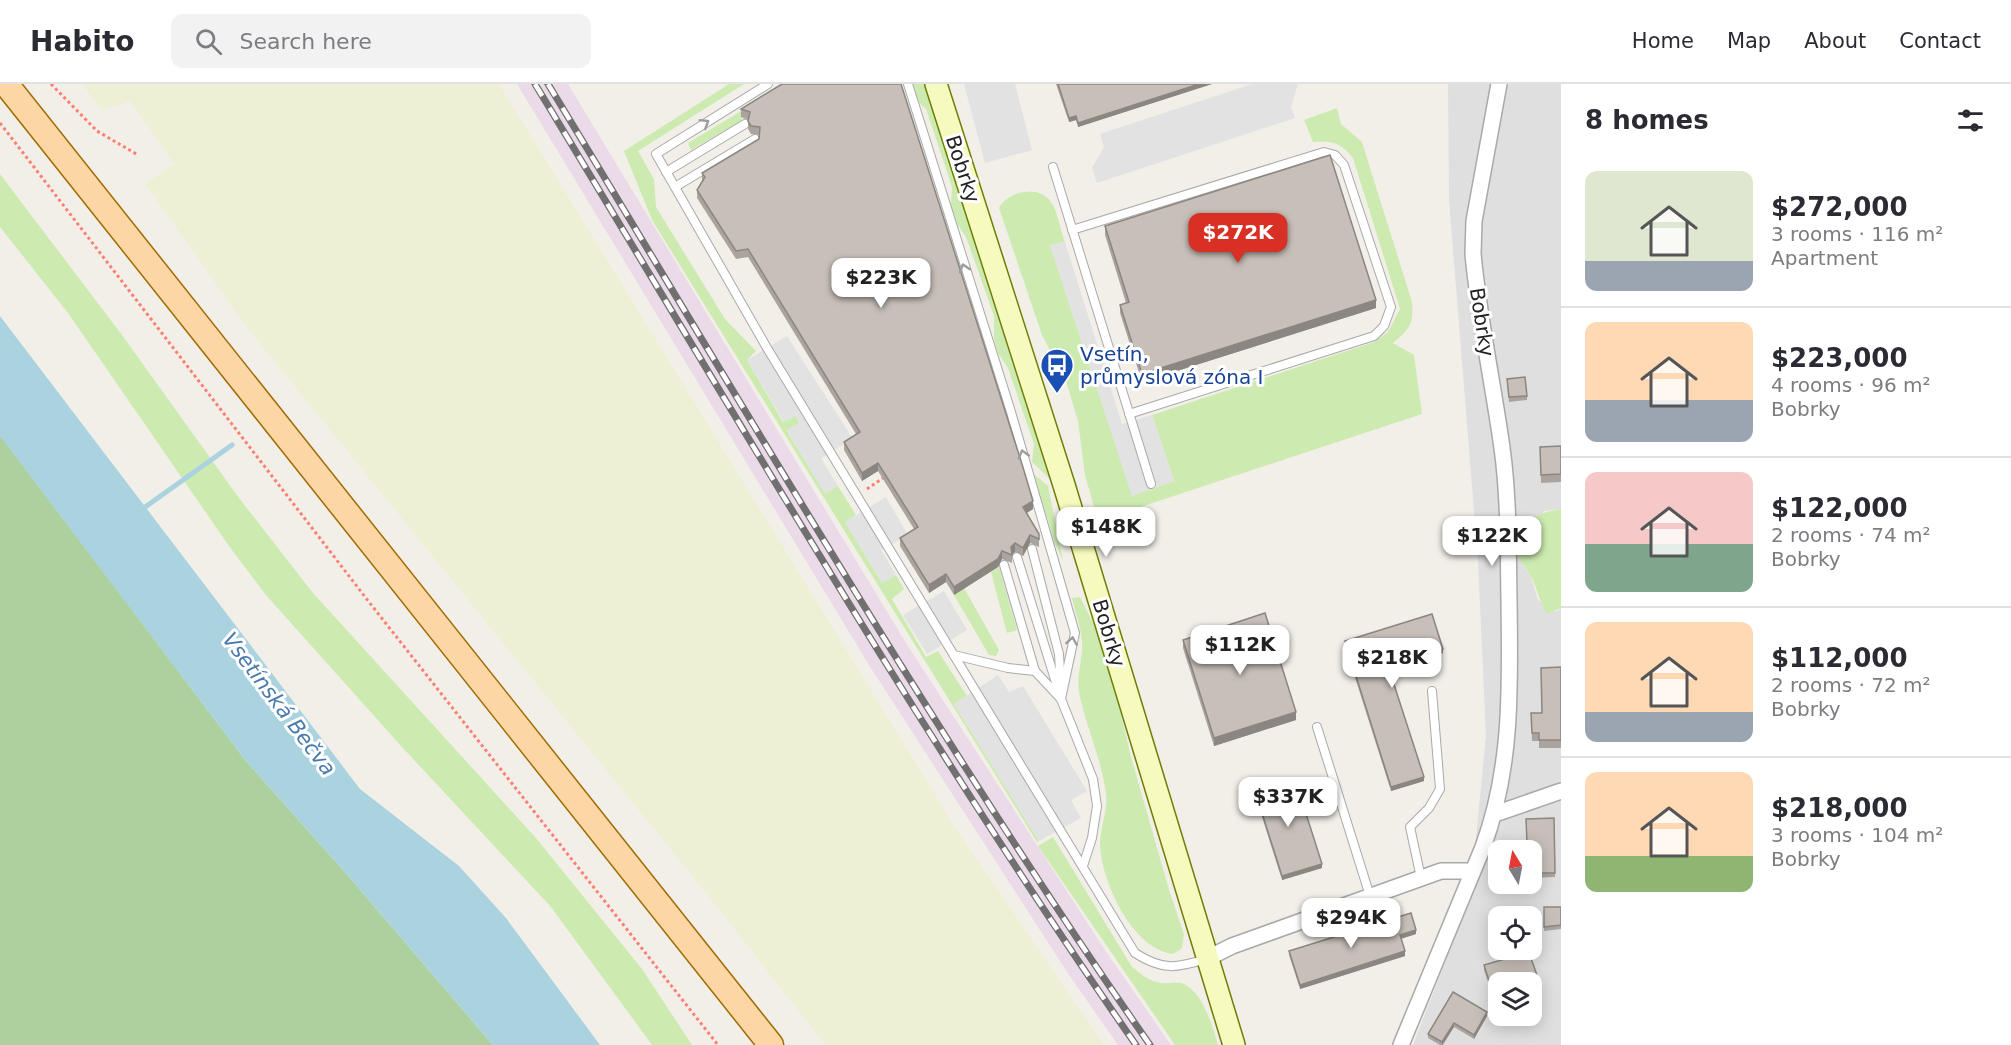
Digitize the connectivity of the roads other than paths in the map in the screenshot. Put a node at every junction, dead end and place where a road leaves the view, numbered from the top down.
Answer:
1 (6, 84) edge
2 (768, 84) edge
3 (908, 84) edge
4 (936, 84) edge
5 (1499, 84) edge
6 (745, 124) dead end
7 (754, 139) edge
8 (1053, 167) dead end
9 (666, 172) junction
10 (675, 187) junction
11 (1072, 230) junction
12 (1129, 414) junction
13 (1150, 484) dead end
14 (1032, 549) dead end
15 (1017, 557) dead end
16 (1004, 566) dead end
17 (954, 655) junction
18 (1035, 671) junction
19 (1432, 691) dead end
20 (1061, 699) junction
21 (1317, 727) dead end
22 (1561, 791) edge
23 (1495, 814) junction
24 (1083, 866) junction
25 (1473, 871) junction
26 (1421, 878) junction
27 (1370, 896) junction
28 (1208, 958) junction
29 (771, 1045) edge
30 (1234, 1045) edge
31 (1401, 1045) edge

1 - 29 main road
9 -> 2 lane
20 -> 3 lane
4 - 28 street, Bobrky
5 - 23 street, Bobrky
6 - 9 lane
7 - 10 lane
8 - 11 lane
9 - 10 lane
10 - 17 lane
11 - 12 lane
11 - 12 lane
12 - 13 lane
14 - 20 lane
15 - 20 lane
16 - 18 lane
17 - 18 lane
17 - 24 lane
18 - 20 lane
19 - 26 lane
20 - 24 lane
21 - 27 lane
22 - 23 street
23 - 25 street, Bobrky
24 - 28 lane
25 - 26 street
25 - 31 street, Bobrky
26 - 27 street
27 - 28 street
28 - 30 street, Bobrky

